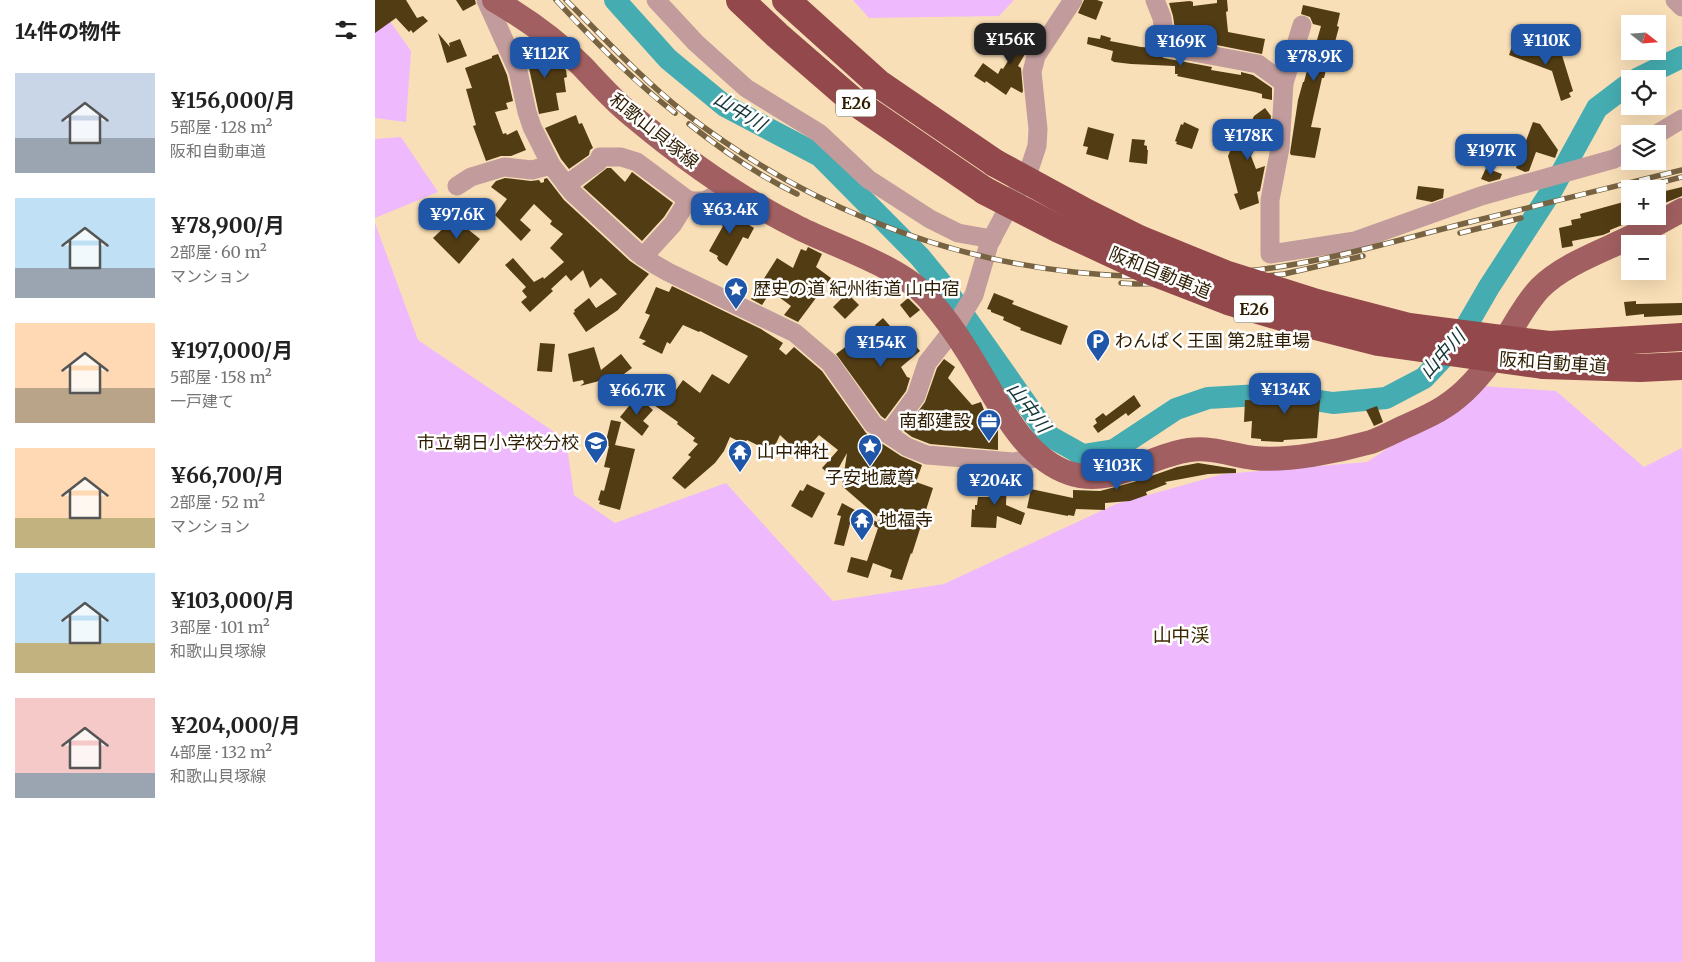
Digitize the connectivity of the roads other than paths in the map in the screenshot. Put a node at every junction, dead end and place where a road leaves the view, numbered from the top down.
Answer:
1 (486, 0) edge
2 (494, 0) edge
3 (655, 0) edge
4 (740, 0) edge
5 (786, 0) edge
6 (1073, 0) edge
7 (1155, 0) edge
8 (1675, 0) edge
9 (1682, 8) edge
10 (1304, 34) dead end
11 (1284, 83) junction
12 (1682, 119) edge
13 (1666, 129) edge
14 (1621, 156) edge
15 (551, 165) junction
16 (566, 185) junction
17 (457, 186) dead end
18 (728, 187) junction
19 (688, 200) junction
20 (1682, 210) edge
21 (992, 239) junction
22 (643, 257) junction
23 (956, 326) junction
24 (1682, 337) edge
25 (1682, 346) edge
26 (1546, 355) junction
27 (1682, 368) edge
28 (888, 434) junction
29 (1042, 457) junction

1 - 15 street
2 - 18 main road, 和歌山貝塚線
3 - 21 street
4 - 26 highway, 阪和自動車道 / E26, bridge
5 - 26 highway, 阪和自動車道 / E26, bridge
6 - 21 street
7 - 11 street
8 - 9 street
10 - 11 street
11 - 14 street
12 - 13 street
15 - 16 street
15 - 17 street
16 - 19 street
16 - 22 street
18 - 19 street
18 - 23 main road, 和歌山貝塚線
19 - 22 street
20 - 29 main road, 和歌山貝塚線
21 - 23 street
22 - 28 street
23 - 28 street
23 - 29 main road, 和歌山貝塚線
24 - 26 highway
25 - 26 highway, 阪和自動車道 / E26
26 - 27 highway, 阪和自動車道 / E26
28 - 29 street

